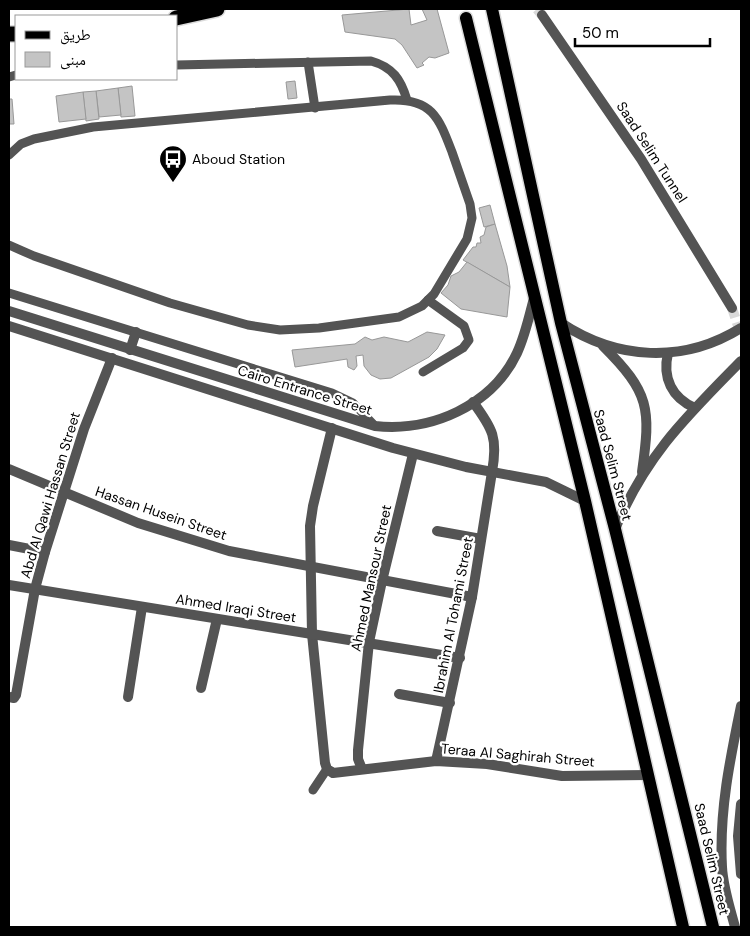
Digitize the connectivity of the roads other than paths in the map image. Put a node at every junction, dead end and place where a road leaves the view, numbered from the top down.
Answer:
1 (217, 9) edge
2 (492, 9) edge
3 (542, 15) tunnel mouth
4 (178, 18) edge
5 (466, 18) dead end
6 (308, 62) junction
7 (178, 65) edge
8 (407, 100) junction
9 (315, 108) junction
10 (9, 155) edge
11 (9, 248) edge
12 (9, 293) edge
13 (534, 298) junction
14 (428, 300) junction
15 (732, 308) tunnel mouth
16 (9, 311) edge
17 (561, 323) junction
18 (10, 328) edge
19 (741, 328) edge
20 (136, 332) junction
21 (601, 344) junction
22 (130, 350) junction
23 (668, 353) junction
24 (112, 358) junction
25 (741, 361) edge
26 (423, 372) dead end
27 (473, 402) junction
28 (696, 408) junction
29 (376, 426) junction
30 (332, 428) junction
31 (413, 454) junction
32 (9, 469) edge
33 (492, 472) junction
34 (642, 475) junction
35 (64, 493) junction
36 (585, 501) junction
37 (615, 530) junction
38 (437, 531) dead end
39 (481, 539) junction
40 (9, 545) edge
41 (45, 552) junction
42 (310, 567) junction
43 (382, 581) junction
44 (9, 585) edge
45 (35, 589) junction
46 (472, 597) junction
47 (142, 607) junction
48 (217, 619) junction
49 (312, 634) junction
50 (369, 642) junction
51 (460, 658) junction
52 (201, 688) dead end
53 (399, 694) dead end
54 (128, 697) dead end
55 (10, 698) edge
56 (450, 703) junction
57 (741, 706) edge
58 (436, 761) junction
59 (328, 769) junction
60 (362, 769) junction
61 (648, 775) junction
62 (313, 790) dead end
63 (741, 804) edge
64 (741, 862) edge
65 (741, 874) edge
66 (683, 927) edge
67 (713, 927) edge
68 (735, 927) edge

1 - 4 highway
2 - 17 main road, Saad Selim Street
3 - 15 street, Saad Selim Tunnel
5 - 13 main road
6 - 7 lane
6 - 8 lane
6 - 9 lane
8 - 9 lane
8 - 14 lane
9 - 10 lane
11 - 14 lane
12 - 20 lane
13 - 27 street, Cairo Entrance Street
13 - 36 main road
14 - 26 lane
16 - 22 street, Cairo Entrance Street
17 - 21 street
17 - 37 main road, Saad Selim Street
18 - 24 street, Cairo Entrance Street
19 - 23 street
20 - 22 street
20 - 29 lane
21 - 23 street
21 - 34 street
22 - 29 street, Cairo Entrance Street
23 - 28 street
24 - 30 street, Cairo Entrance Street
24 - 35 street, Abd Al Qawi Hassan Street
25 - 28 street
27 - 29 street, Cairo Entrance Street
27 - 33 street, Ibrahim Al Tohami Street
28 - 34 street
30 - 31 street, Cairo Entrance Street
30 - 42 street
31 - 33 street, Cairo Entrance Street
31 - 43 street, Ahmed Mansour Street
32 - 35 street, Hassan Husein Street
33 - 36 street, Cairo Entrance Street
33 - 39 street, Ibrahim Al Tohami Street
34 - 37 street
35 - 41 street, Abd Al Qawi Hassan Street
35 - 42 street, Hassan Husein Street
36 - 61 main road
37 - 67 main road, Saad Selim Street
38 - 39 street
39 - 46 street, Ibrahim Al Tohami Street
40 - 41 street
41 - 45 street, Abd Al Qawi Hassan Street
42 - 43 street, Hassan Husein Street
42 - 49 street
43 - 46 street, Hassan Husein Street
43 - 50 street, Ahmed Mansour Street
44 - 45 street, Ahmed Iraqi Street
45 - 47 street, Ahmed Iraqi Street
45 - 55 street, Abd Al Qawi Hassan Street
46 - 51 street, Ibrahim Al Tohami Street
47 - 48 street, Ahmed Iraqi Street
47 - 54 street
48 - 49 street, Ahmed Iraqi Street
48 - 52 street
49 - 50 street, Ahmed Iraqi Street
49 - 59 street
50 - 51 street, Ahmed Iraqi Street
50 - 60 street, Ahmed Mansour Street
51 - 56 street, Ibrahim Al Tohami Street
53 - 56 street
56 - 58 street, Ibrahim Al Tohami Street
57 - 68 street
58 - 60 street, Teraa Al Saghirah Street
58 - 61 street, Teraa Al Saghirah Street
59 - 60 street, Teraa Al Saghirah Street
59 - 62 lane
61 - 66 main road
63 - 64 street, Saad Selim Street
64 - 65 street, Saad Selim Street

